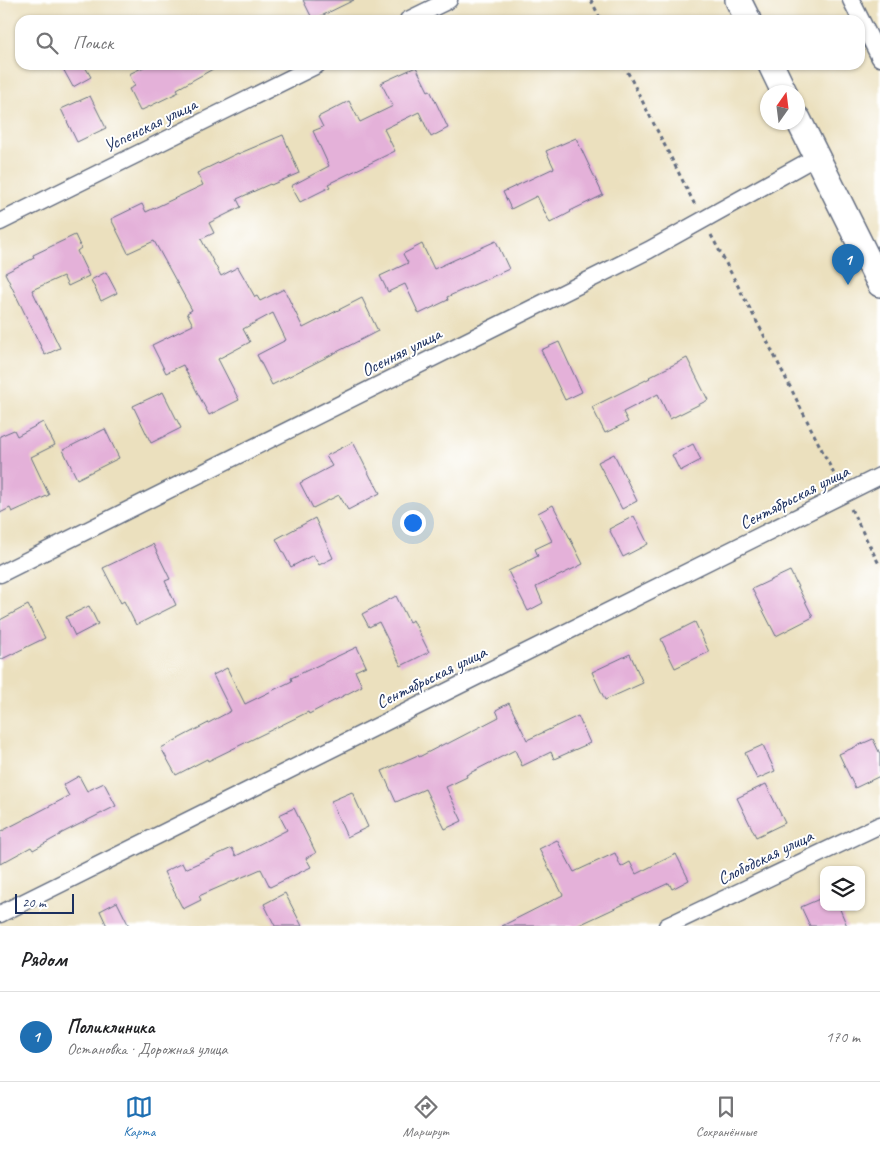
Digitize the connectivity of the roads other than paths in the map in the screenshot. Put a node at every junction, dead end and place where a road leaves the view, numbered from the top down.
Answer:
1 (449, 0) edge
2 (738, 0) edge
3 (851, 0) edge
4 (418, 15) edge
5 (746, 15) edge
6 (858, 15) edge
7 (865, 28) edge
8 (880, 58) edge
9 (307, 70) edge
10 (773, 70) edge
11 (781, 85) edge
12 (803, 130) edge
13 (816, 157) junction
14 (0, 222) edge
15 (880, 284) edge
16 (880, 476) edge
17 (0, 574) edge
18 (880, 824) edge
19 (0, 914) edge
20 (667, 926) edge

1 - 4 street
2 - 5 main road
3 - 6 street
7 - 8 street
9 - 14 street, Успенская улица
10 - 11 main road
12 - 13 main road
13 - 15 main road
13 - 17 street, Осенняя улица
16 - 19 street, Сентябрьская улица
18 - 20 street, Слободская улица

